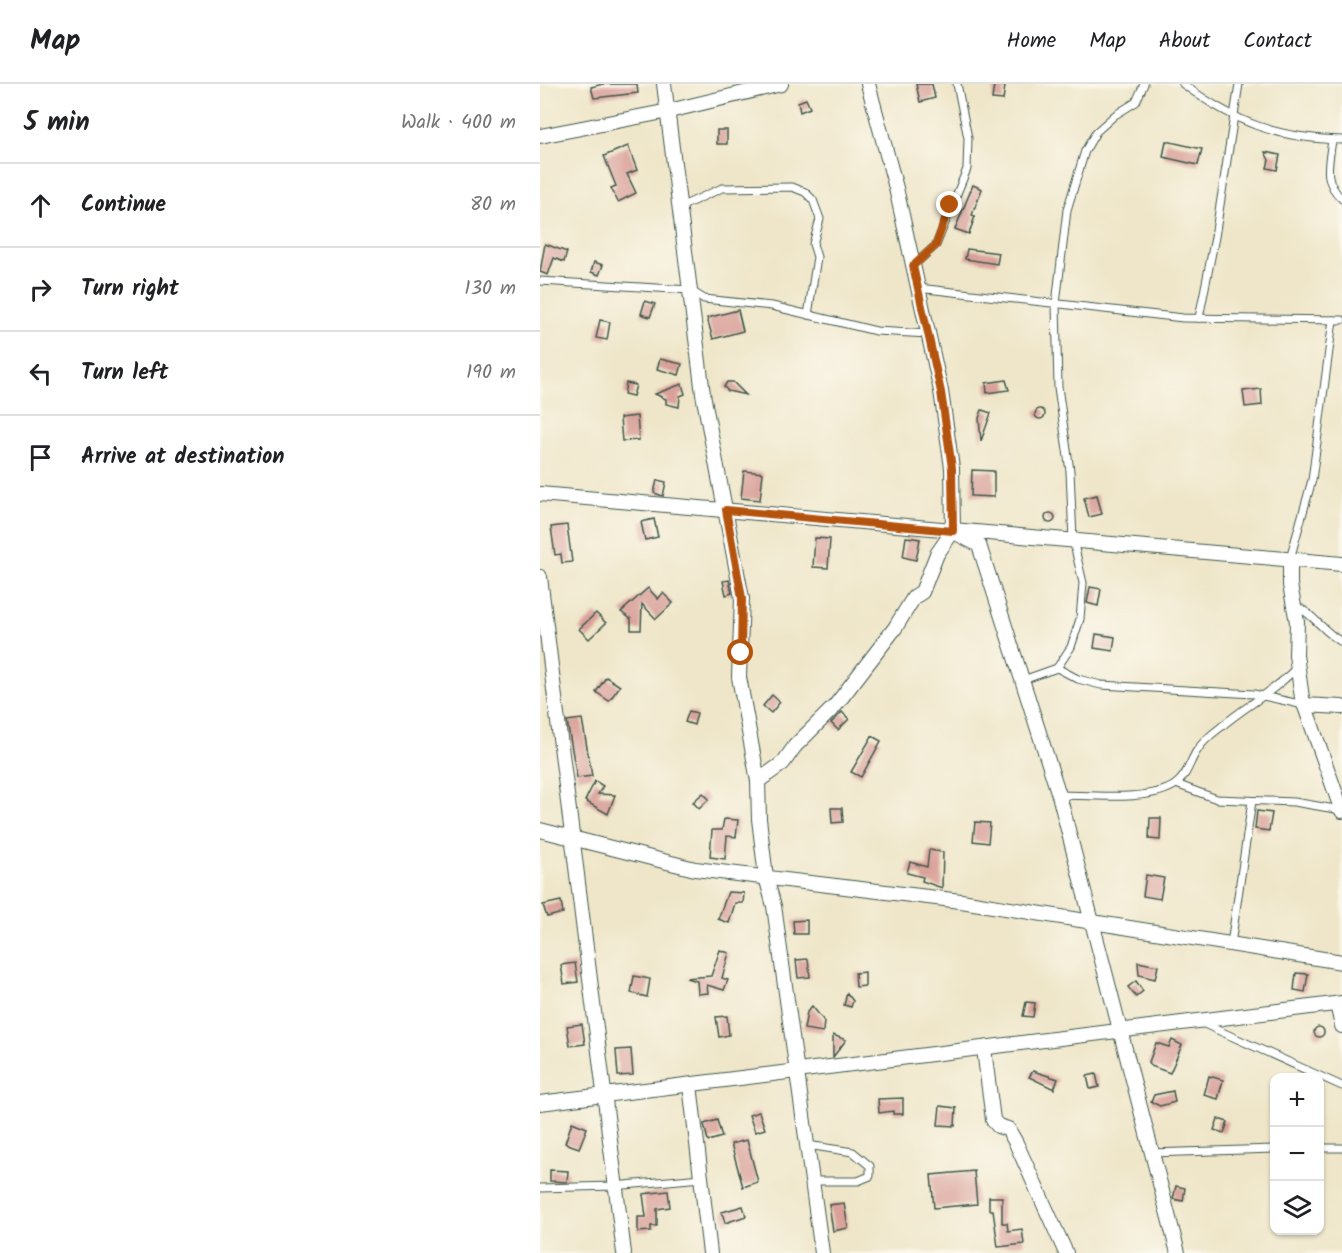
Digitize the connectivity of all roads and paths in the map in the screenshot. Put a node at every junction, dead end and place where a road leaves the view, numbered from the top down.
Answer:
1 (664, 84) edge
2 (781, 84) edge
3 (868, 84) edge
4 (957, 84) edge
5 (1144, 84) edge
6 (1184, 84) edge
7 (1239, 84) edge
8 (669, 111) junction
9 (1234, 118) junction
10 (540, 136) edge
11 (1332, 140) junction
12 (1342, 140) edge
13 (1342, 199) edge
14 (680, 207) junction
15 (913, 266) junction
16 (540, 281) edge
17 (918, 288) junction
18 (690, 290) junction
19 (1056, 304) junction
20 (808, 315) junction
21 (1199, 318) junction
22 (1334, 320) junction
23 (1342, 320) edge
24 (928, 334) junction
25 (540, 494) edge
26 (726, 510) junction
27 (953, 531) junction
28 (1073, 540) junction
29 (1290, 560) junction
30 (1342, 564) edge
31 (540, 577) edge
32 (1294, 606) junction
33 (1342, 642) edge
34 (1297, 666) junction
35 (1057, 668) junction
36 (1023, 680) junction
37 (1264, 696) junction
38 (1304, 705) junction
39 (1342, 706) edge
40 (758, 781) junction
41 (1176, 784) junction
42 (1059, 795) junction
43 (1252, 801) junction
44 (1342, 811) edge
45 (540, 830) edge
46 (574, 838) junction
47 (766, 878) junction
48 (1092, 922) junction
49 (1231, 944) junction
50 (1342, 962) edge
51 (1339, 1004) edge
52 (1199, 1022) junction
53 (1342, 1026) edge
54 (1119, 1032) junction
55 (984, 1049) junction
56 (797, 1072) junction
57 (690, 1085) junction
58 (1342, 1086) edge
59 (603, 1095) junction
60 (540, 1102) edge
61 (807, 1144) junction
62 (1324, 1148) edge
63 (1342, 1148) edge
64 (1270, 1149) edge
65 (1151, 1153) junction
66 (701, 1178) junction
67 (812, 1181) junction
68 (614, 1186) junction
69 (540, 1188) edge
70 (624, 1253) edge
71 (710, 1253) edge
72 (822, 1253) edge
73 (1066, 1253) edge
74 (1178, 1253) edge

1 - 8 street
2 - 8 street
3 - 15 street
4 - 15 lane
5 - 19 lane
6 - 9 lane
7 - 9 lane
8 - 10 street
8 - 14 street
9 - 11 lane
9 - 21 lane
11 - 12 lane
11 - 13 lane
14 - 18 street
14 - 20 lane
15 - 17 street
16 - 18 lane
17 - 19 lane
17 - 24 street
18 - 20 lane
18 - 26 street
19 - 21 lane
19 - 28 lane
20 - 24 lane
21 - 22 lane
22 - 23 lane
22 - 29 lane
24 - 27 street
25 - 26 street
26 - 27 street
26 - 40 street
27 - 28 street
27 - 36 street
27 - 40 street
28 - 29 street
28 - 35 lane
29 - 30 street
29 - 32 street
31 - 46 street
32 - 33 lane
32 - 34 street
34 - 37 lane
34 - 38 street
35 - 36 lane
35 - 37 lane
36 - 42 street
37 - 38 lane
37 - 41 lane
38 - 39 street
38 - 44 street
40 - 47 street
41 - 42 lane
41 - 43 lane
42 - 48 street
43 - 44 lane
43 - 49 lane
45 - 46 street
46 - 47 street
46 - 59 street
47 - 48 street
47 - 56 street
48 - 49 street
48 - 54 street
49 - 50 street
51 - 52 street
51 - 53 street
52 - 54 street
52 - 58 lane
54 - 55 street
54 - 65 street
55 - 56 street
55 - 73 street
56 - 57 street
56 - 61 street
57 - 59 street
57 - 66 street
59 - 60 street
59 - 68 street
61 - 67 street
61 - 67 lane
62 - 63 lane
64 - 65 lane
65 - 74 street
66 - 68 lane
66 - 71 street
67 - 72 street
68 - 69 lane
68 - 70 street

